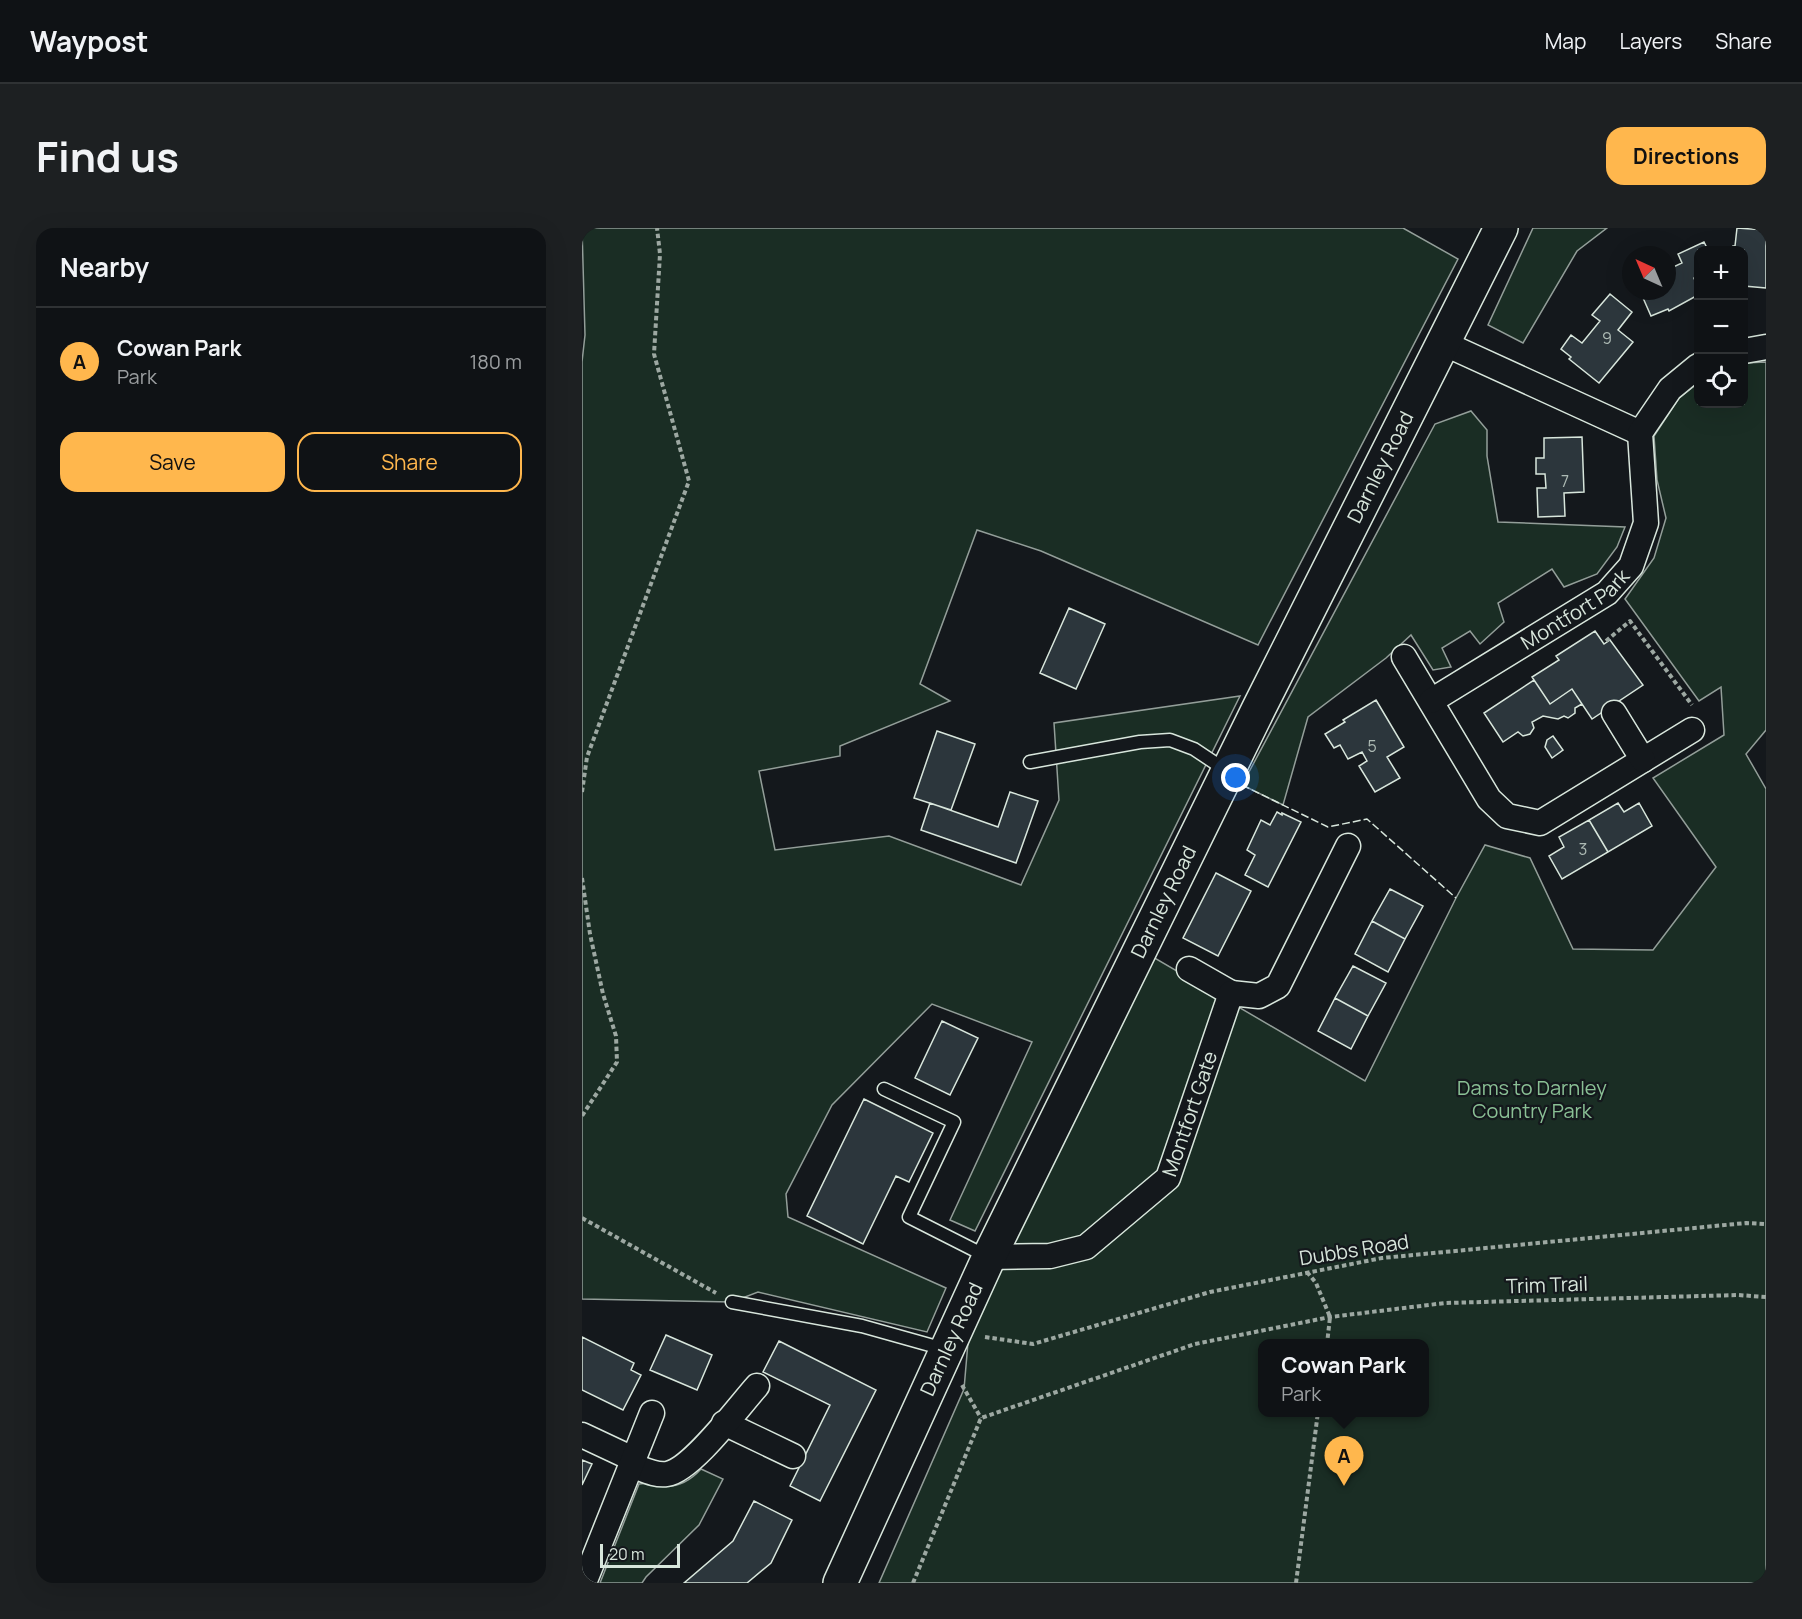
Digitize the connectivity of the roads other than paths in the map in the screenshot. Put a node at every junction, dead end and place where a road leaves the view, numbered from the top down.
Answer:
1 (1501, 228) edge
2 (1443, 343) junction
3 (1766, 347) edge
4 (1748, 350) edge
5 (1694, 369) edge
6 (1640, 433) junction
7 (1404, 657) dead end
8 (1431, 701) junction
9 (1614, 713) dead end
10 (1692, 730) road end
11 (1643, 760) junction
12 (1030, 762) dead end
13 (1228, 772) junction
14 (1348, 846) dead end
15 (1189, 969) dead end
16 (1231, 993) junction
17 (884, 1089) dead end
18 (989, 1257) junction
19 (732, 1302) road end
20 (951, 1342) junction
21 (757, 1386) dead end
22 (652, 1413) dead end
23 (724, 1423) junction
24 (582, 1435) edge
25 (793, 1456) dead end
26 (632, 1462) junction
27 (584, 1583) edge
28 (840, 1583) edge

1 - 2 main road, Darnley Road
2 - 6 street
2 - 13 main road, Darnley Road
3 - 4 street
5 - 6 street
6 - 8 street, Montfort Park
7 - 8 street
8 - 11 street
9 - 11 street
10 - 11 street
12 - 13 lane
13 - 18 main road, Darnley Road
14 - 16 street
15 - 16 street
16 - 18 street, Montfort Gate
17 - 18 lane
18 - 20 main road, Darnley Road
19 - 20 lane
20 - 28 main road, Darnley Road
21 - 23 street
22 - 26 street
23 - 25 street
23 - 26 street
24 - 26 street
26 - 27 street

